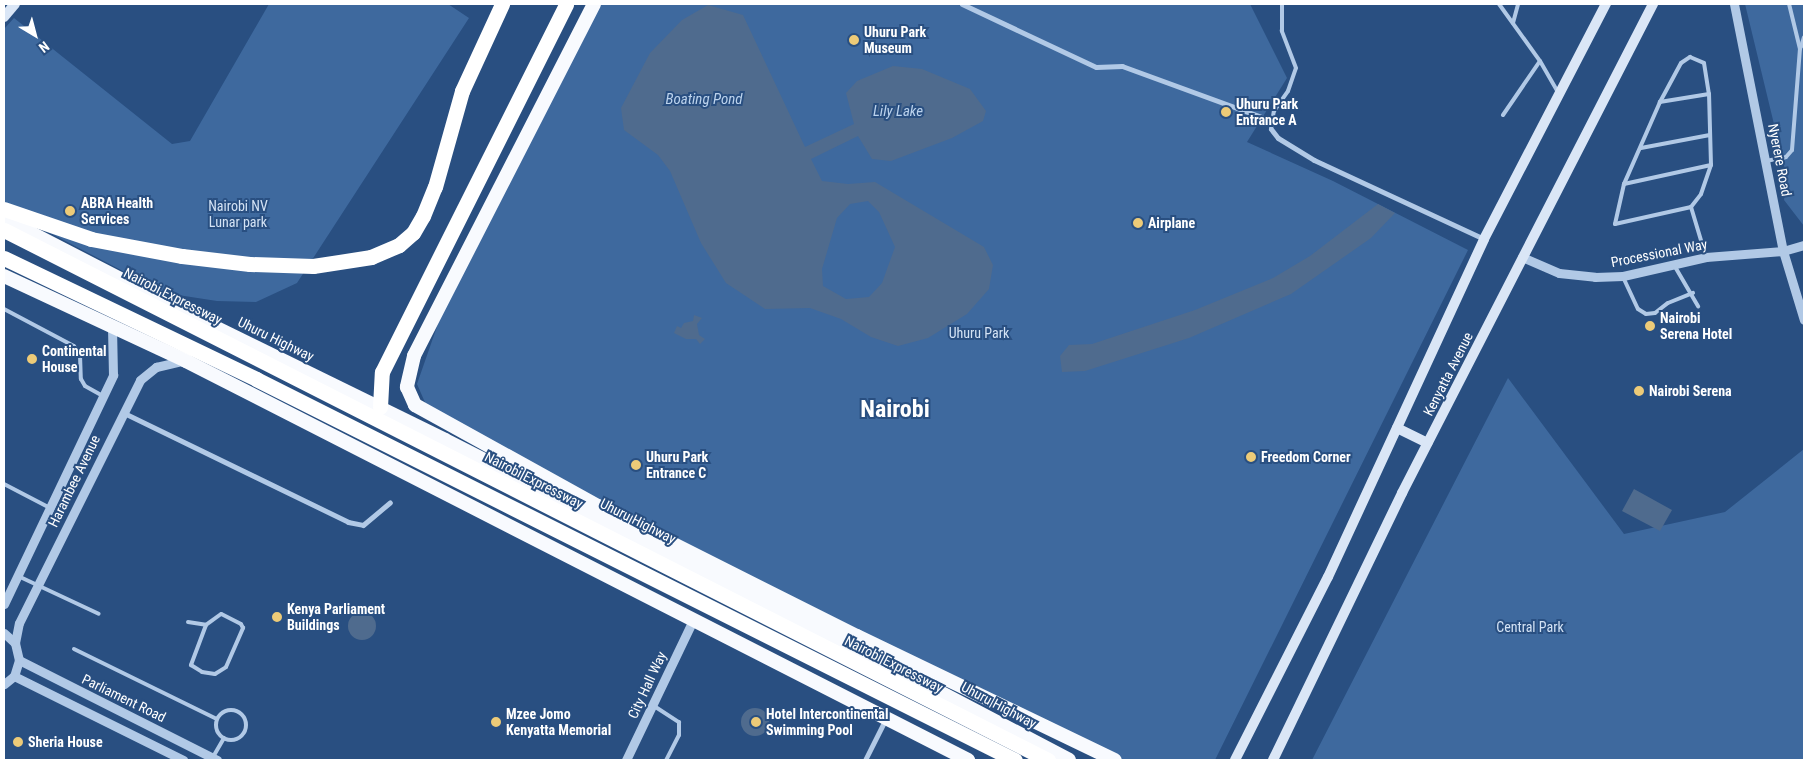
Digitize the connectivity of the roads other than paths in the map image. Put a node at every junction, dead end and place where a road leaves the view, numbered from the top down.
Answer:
1 (15, 4) edge
2 (502, 4) edge
3 (566, 4) edge
4 (594, 4) edge
5 (962, 4) edge
6 (1282, 4) edge
7 (1499, 4) edge
8 (1518, 4) edge
9 (1606, 4) edge
10 (1653, 4) edge
11 (1734, 4) edge
12 (1789, 4) edge
13 (4, 17) edge
14 (1513, 23) junction
15 (1804, 37) edge
16 (1800, 49) junction
17 (1540, 61) junction
18 (1559, 94) junction
19 (1709, 94) junction
20 (1660, 102) junction
21 (1503, 115) dead end
22 (1272, 121) junction
23 (1270, 129) joint
24 (1710, 135) junction
25 (1641, 148) junction
26 (1766, 161) junction
27 (1711, 165) junction
28 (1624, 184) junction
29 (1691, 207) junction
30 (4, 209) edge
31 (4, 219) edge
32 (4, 230) edge
33 (1484, 239) junction
34 (1804, 245) edge
35 (1783, 251) junction
36 (1522, 256) junction
37 (1706, 257) junction
38 (4, 258) edge
39 (1673, 263) junction
40 (4, 276) edge
41 (1623, 276) junction
42 (1693, 293) junction
43 (1698, 306) dead end
44 (4, 309) edge
45 (1804, 320) edge
46 (112, 326) junction
47 (186, 361) junction
48 (103, 396) junction
49 (380, 407) junction
50 (124, 413) junction
51 (1397, 428) junction
52 (1428, 443) junction
53 (4, 484) edge
54 (390, 502) dead end
55 (50, 508) junction
56 (18, 576) junction
57 (38, 585) junction
58 (4, 604) edge
59 (99, 614) dead end
60 (188, 622) dead end
61 (692, 622) junction
62 (206, 624) junction
63 (4, 633) edge
64 (15, 643) junction
65 (74, 649) dead end
66 (19, 660) junction
67 (34, 670) junction
68 (14, 676) junction
69 (28, 681) junction
70 (4, 684) edge
71 (654, 706) junction
72 (217, 719) junction
73 (139, 720) junction
74 (886, 720) junction
75 (132, 734) junction
76 (224, 738) junction
77 (215, 758) edge
78 (183, 760) edge
79 (626, 760) edge
80 (666, 760) edge
81 (865, 760) edge
82 (968, 760) edge
83 (1015, 760) edge
84 (1048, 760) edge
85 (1069, 760) edge
86 (1115, 760) edge
87 (1235, 760) edge
88 (1273, 760) edge

1 - 13 main road
2 - 30 highway
3 - 49 highway
4 - 86 highway
5 - 22 street
6 - 22 lane
7 - 14 lane
8 - 14 lane
9 - 18 main road, Kenyatta Avenue
10 - 36 main road, Kenyatta Avenue
11 - 26 street, Nyerere Road
12 - 16 lane
14 - 17 lane
15 - 16 lane
16 - 26 lane
17 - 18 lane
17 - 21 lane
18 - 33 main road, Kenyatta Avenue
19 - 20 lane
19 - 20 lane
19 - 24 lane
20 - 25 lane
22 - 23 lane
23 - 33 street
24 - 25 lane
24 - 27 lane
25 - 28 lane
26 - 35 street, Nyerere Road
27 - 28 lane
27 - 29 lane
28 - 29 lane
29 - 37 lane
31 - 49 highway, Uhuru Highway
32 - 84 highway, Nairobi Expressway
33 - 51 main road, Kenyatta Avenue
34 - 35 street, Processional Way
35 - 37 street, Processional Way
35 - 45 street, Nyerere Road
36 - 41 street, Processional Way
36 - 52 main road, Kenyatta Avenue
37 - 39 street, Processional Way
38 - 83 highway
39 - 41 street, Processional Way
39 - 42 lane
40 - 46 highway
41 - 42 lane
42 - 43 lane
44 - 48 lane
46 - 47 highway
46 - 48 street, Harambee Avenue
47 - 50 street, Harambee Avenue
47 - 61 highway
48 - 55 street, Harambee Avenue
49 - 85 highway, Uhuru Highway
50 - 54 street
50 - 57 street, Harambee Avenue
51 - 52 main road
51 - 87 main road, Kenyatta Avenue
52 - 88 main road, Kenyatta Avenue
53 - 55 lane
55 - 56 street, Harambee Avenue
56 - 57 lane
56 - 58 street, Harambee Avenue
57 - 59 lane
57 - 64 street, Harambee Avenue
60 - 62 lane
61 - 71 street, City Hall Way
61 - 74 highway
62 - 62 lane
63 - 64 street
64 - 66 street
65 - 72 lane
66 - 67 street, Parliament Road
66 - 68 street
67 - 69 street
67 - 73 street, Parliament Road
68 - 69 street, Parliament Road
68 - 70 street
69 - 75 street, Parliament Road
71 - 79 street, City Hall Way
71 - 80 lane
72 - 76 lane
72 - 76 lane
73 - 75 street
73 - 77 street, Parliament Road
74 - 81 street
74 - 82 highway
75 - 78 street, Parliament Road
76 - 77 lane

